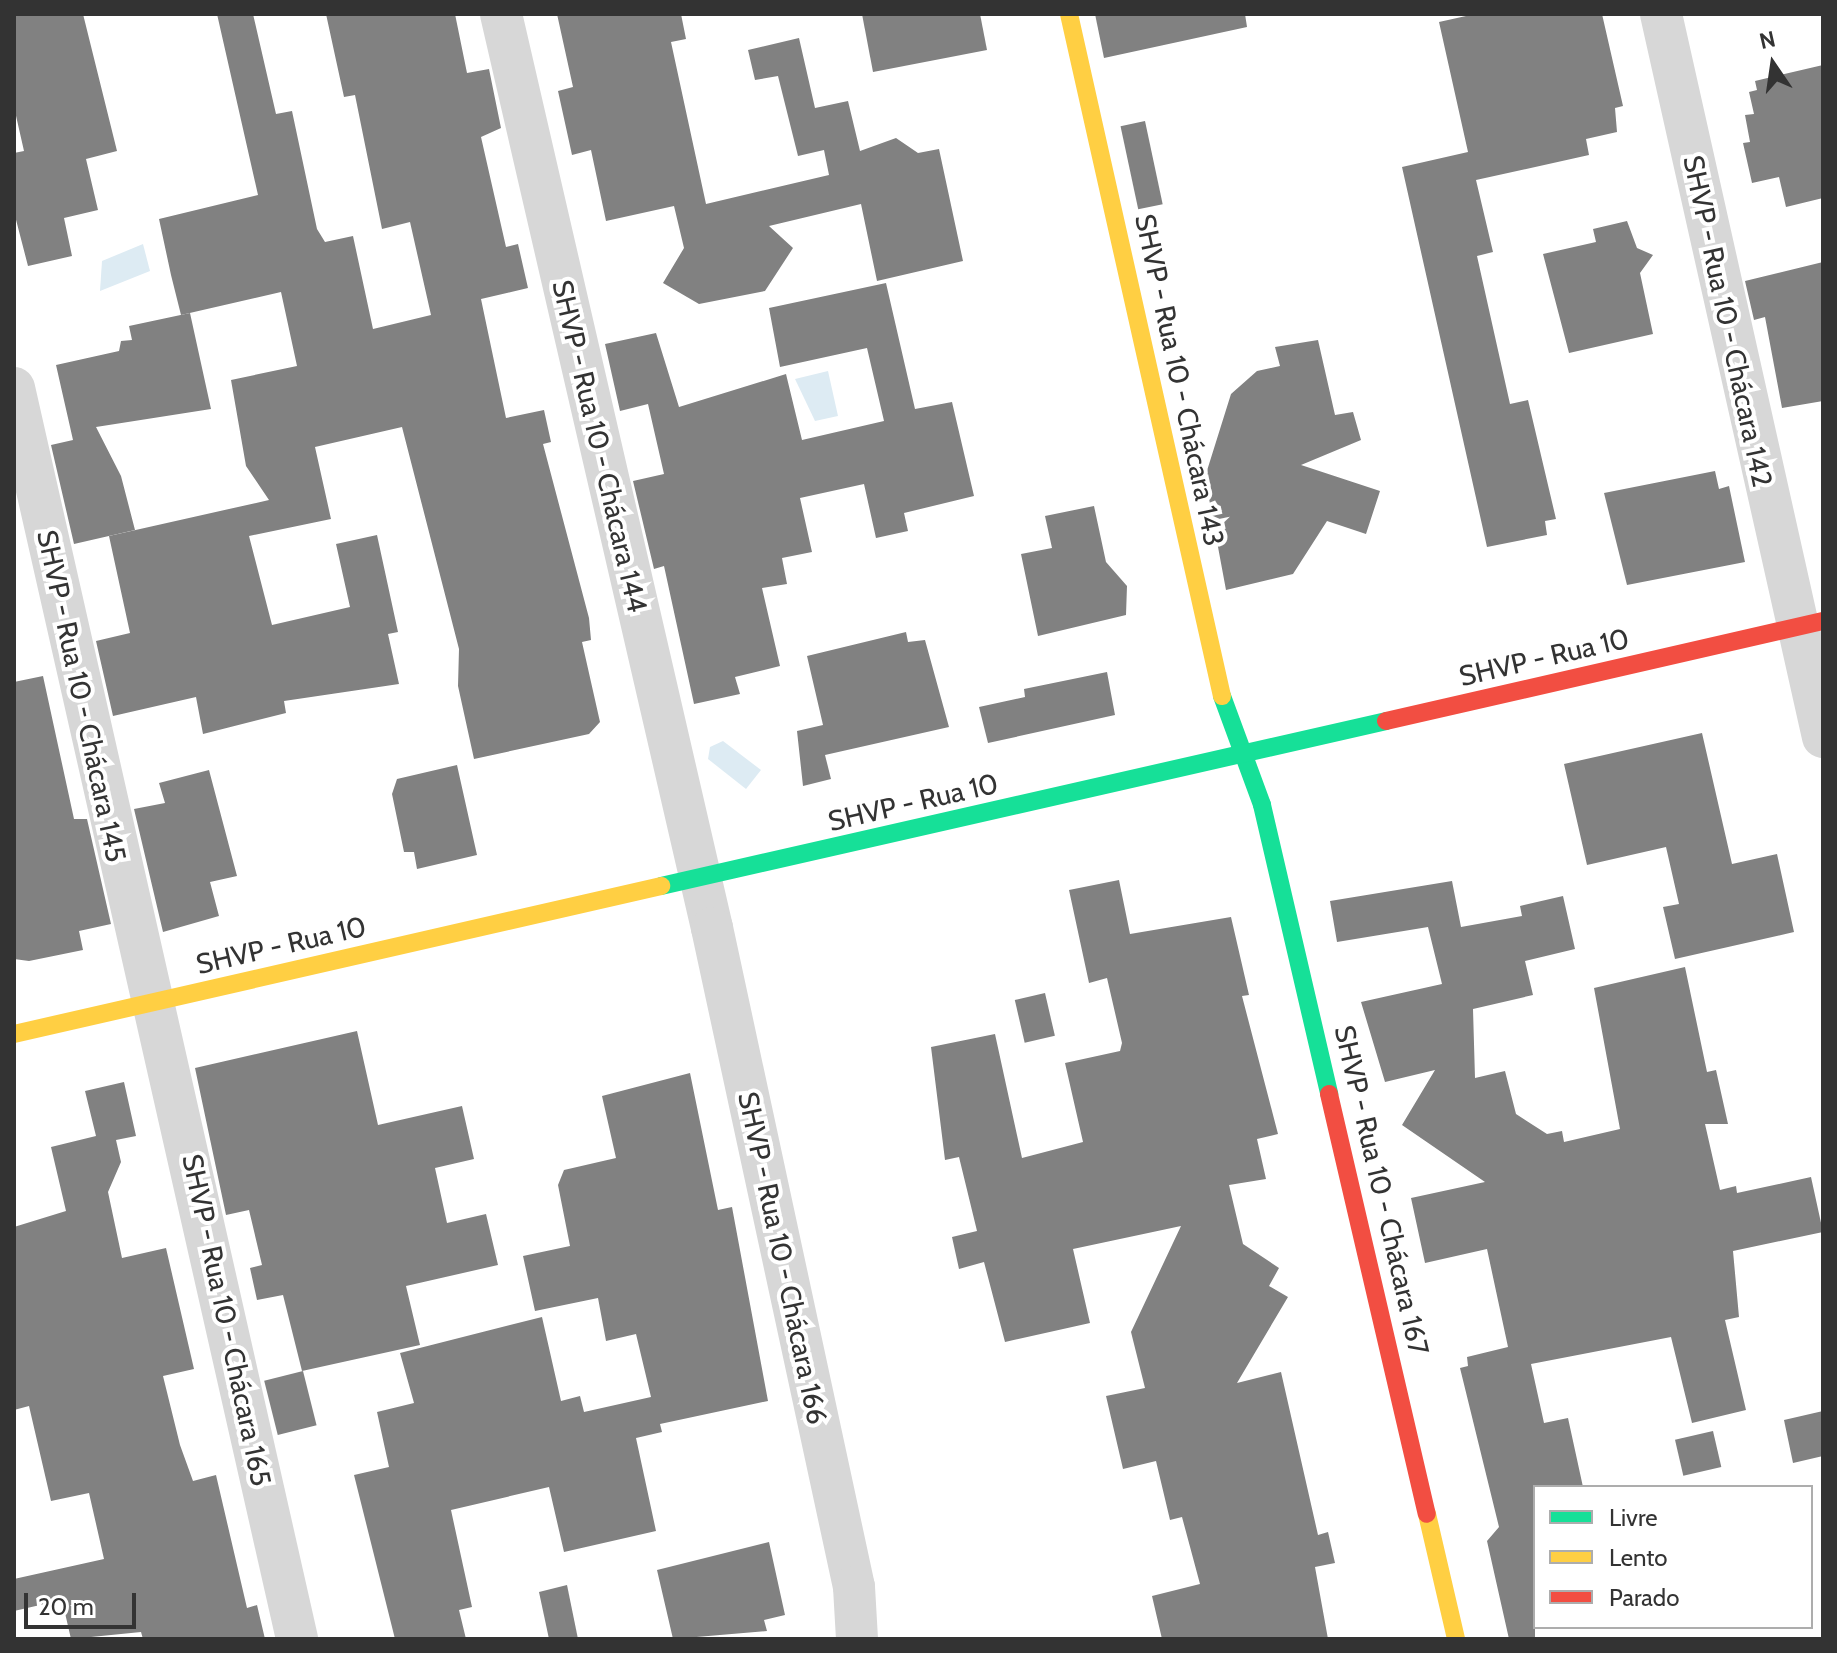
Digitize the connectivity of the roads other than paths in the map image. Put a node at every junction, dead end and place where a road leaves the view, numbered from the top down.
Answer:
1 (501, 14) edge
2 (1069, 14) edge
3 (1661, 14) edge
4 (14, 388) edge
5 (1810, 624) edge
6 (1823, 737) edge
7 (1244, 756) junction
8 (700, 879) junction
9 (152, 1003) junction
10 (14, 1034) edge
11 (297, 1639) edge
12 (857, 1639) edge
13 (1456, 1639) edge

1 - 8 street, SHVP - Rua 10 - Chácara 144
2 - 7 street, SHVP - Rua 10 - Chácara 143
3 - 5 street, SHVP - Rua 10 - Chácara 142
4 - 9 street, SHVP - Rua 10 - Chácara 145
5 - 6 street, SHVP - Rua 10 - Chácara 142
5 - 7 street, SHVP - Rua 10
7 - 8 street, SHVP - Rua 10
7 - 13 street, SHVP - Rua 10 - Chácara 167
8 - 9 street, SHVP - Rua 10
8 - 12 street, SHVP - Rua 10 - Chácara 166
9 - 10 street, SHVP - Rua 10
9 - 11 street, SHVP - Rua 10 - Chácara 165

